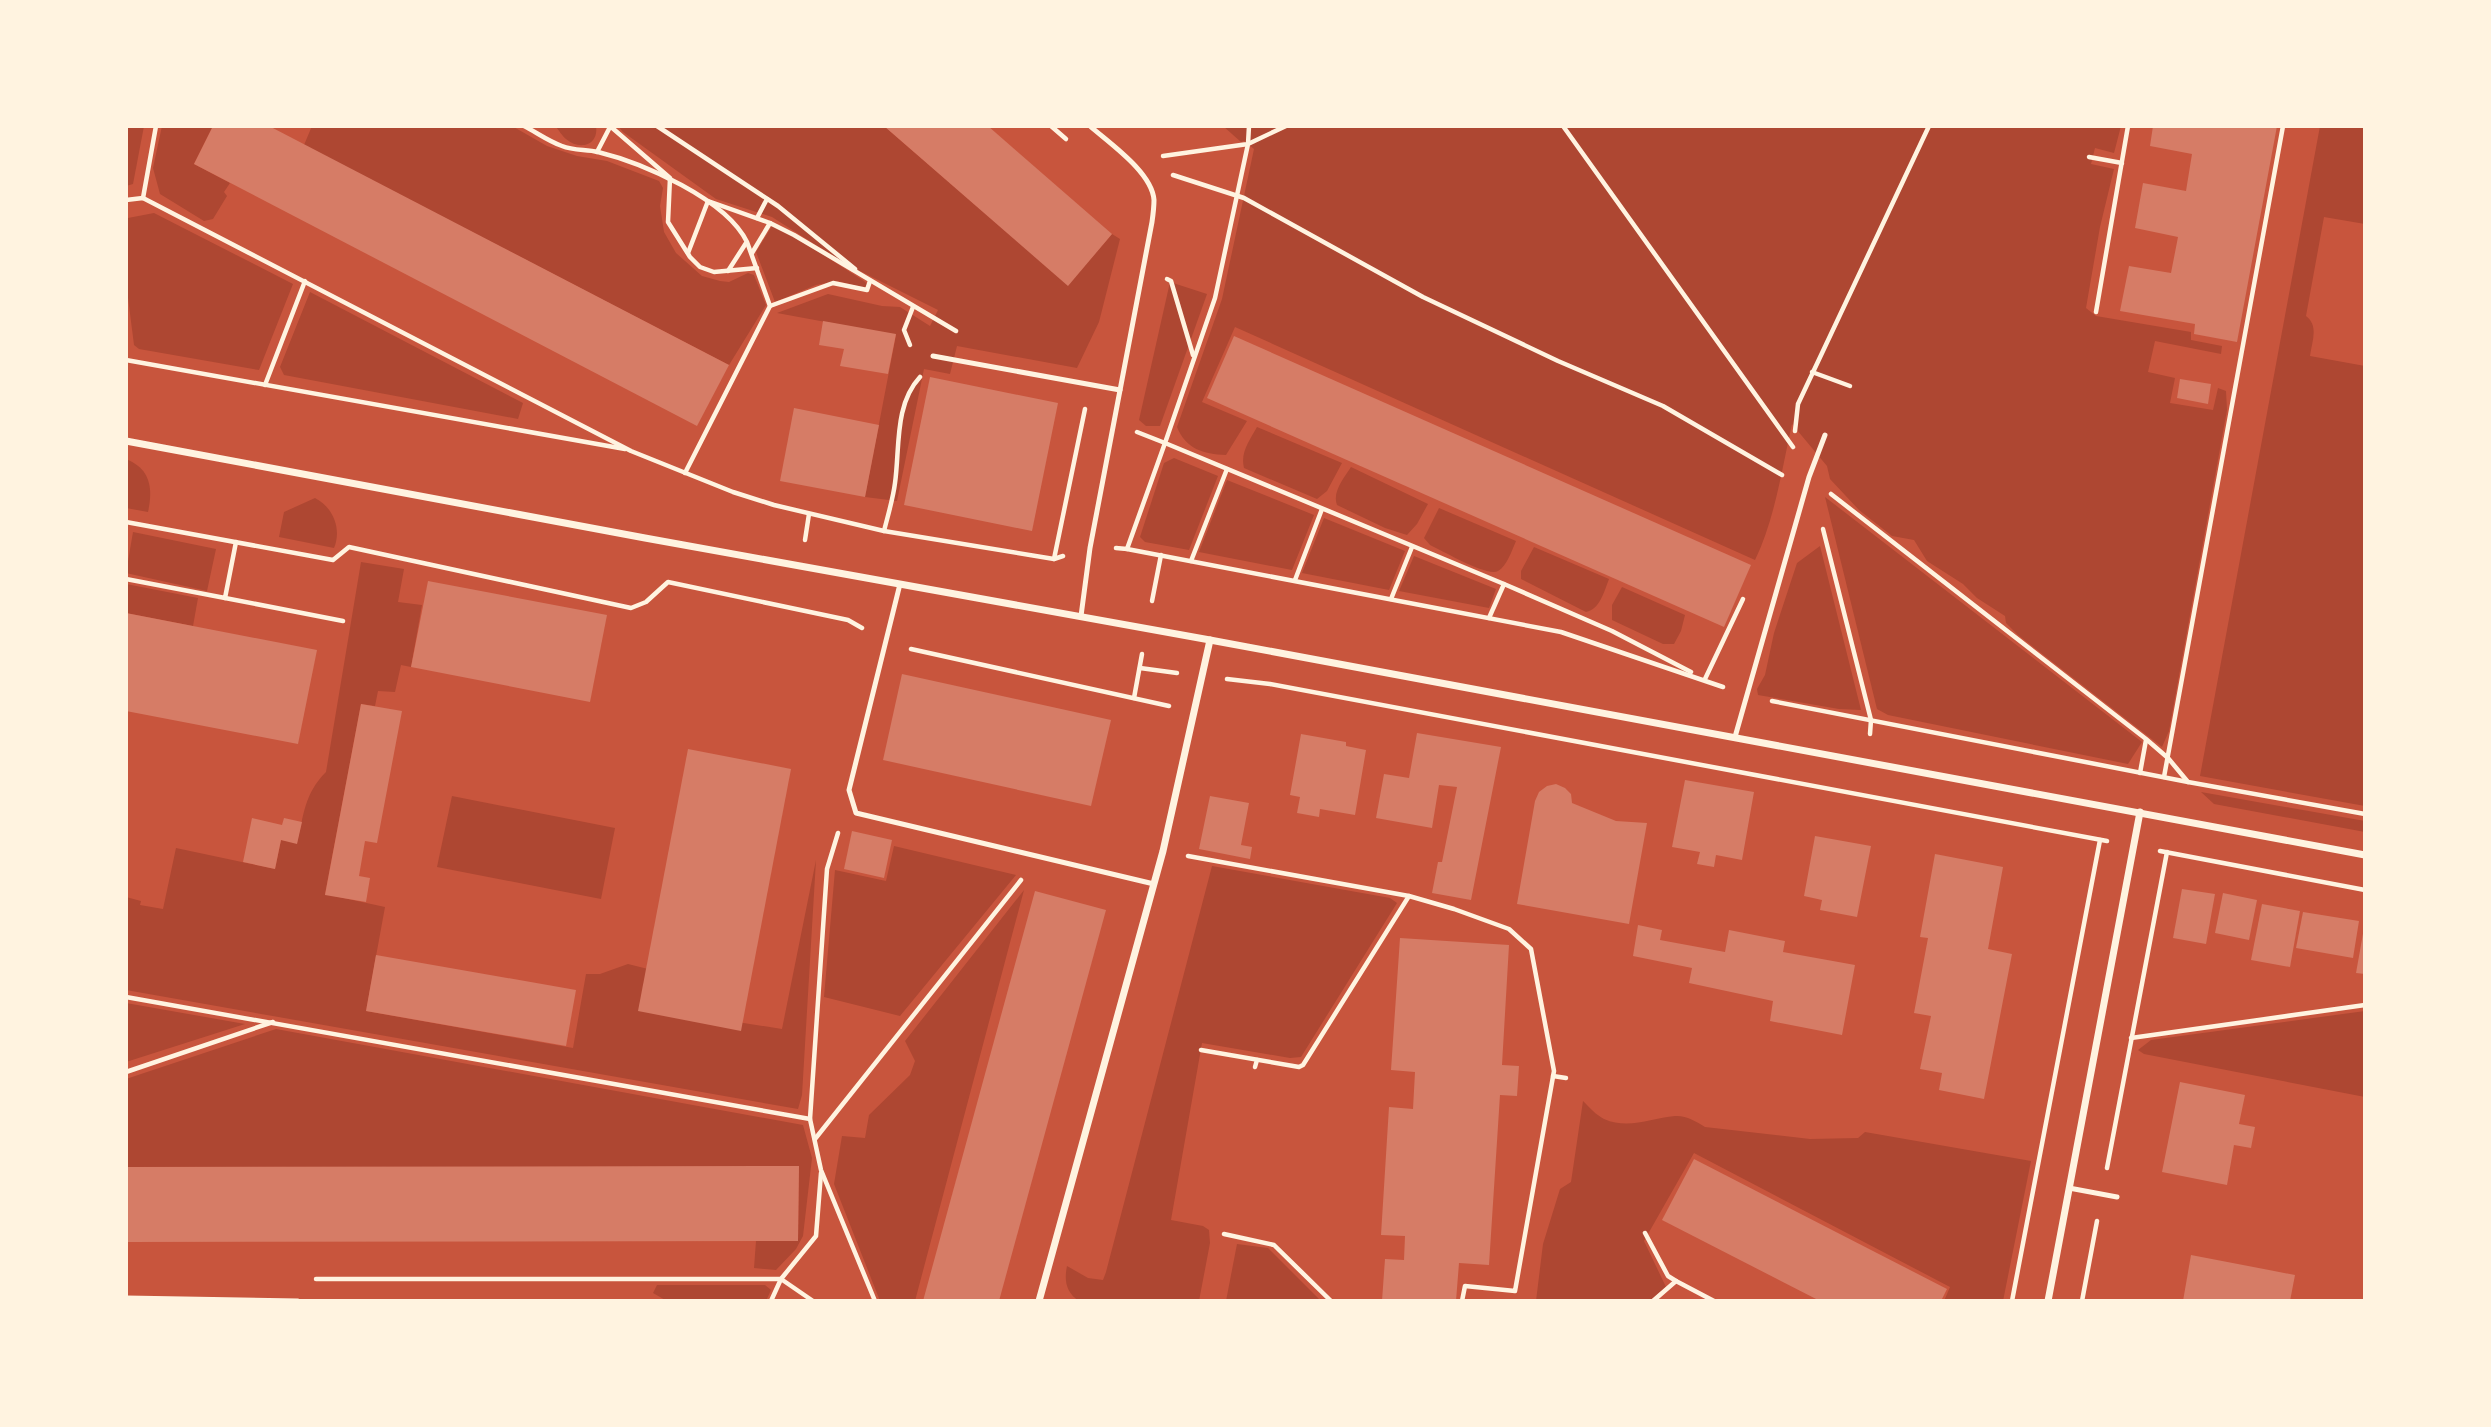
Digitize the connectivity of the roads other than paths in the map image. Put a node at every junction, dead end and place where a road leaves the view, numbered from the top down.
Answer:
1 (1090, 126) edge
2 (933, 356) road end
3 (1120, 390) junction
4 (1825, 435) dead end
5 (126, 441) edge
6 (900, 584) junction
7 (1081, 616) junction
8 (1210, 640) junction
9 (1735, 737) junction
10 (2140, 812) junction
11 (2365, 855) edge
12 (1154, 884) junction
13 (2069, 1188) junction
14 (2118, 1197) dead end
15 (126, 1298) edge
16 (298, 1301) edge
17 (1040, 1301) edge
18 (2048, 1301) edge

1 - 3 lane
2 - 3 lane
3 - 7 lane
4 - 9 lane
5 - 6 street
6 - 7 street
6 - 12 lane
7 - 8 street
8 - 9 street
8 - 12 street
9 - 10 street
10 - 11 street
10 - 13 street
12 - 17 street
13 - 14 lane
13 - 18 street
15 - 16 lane

